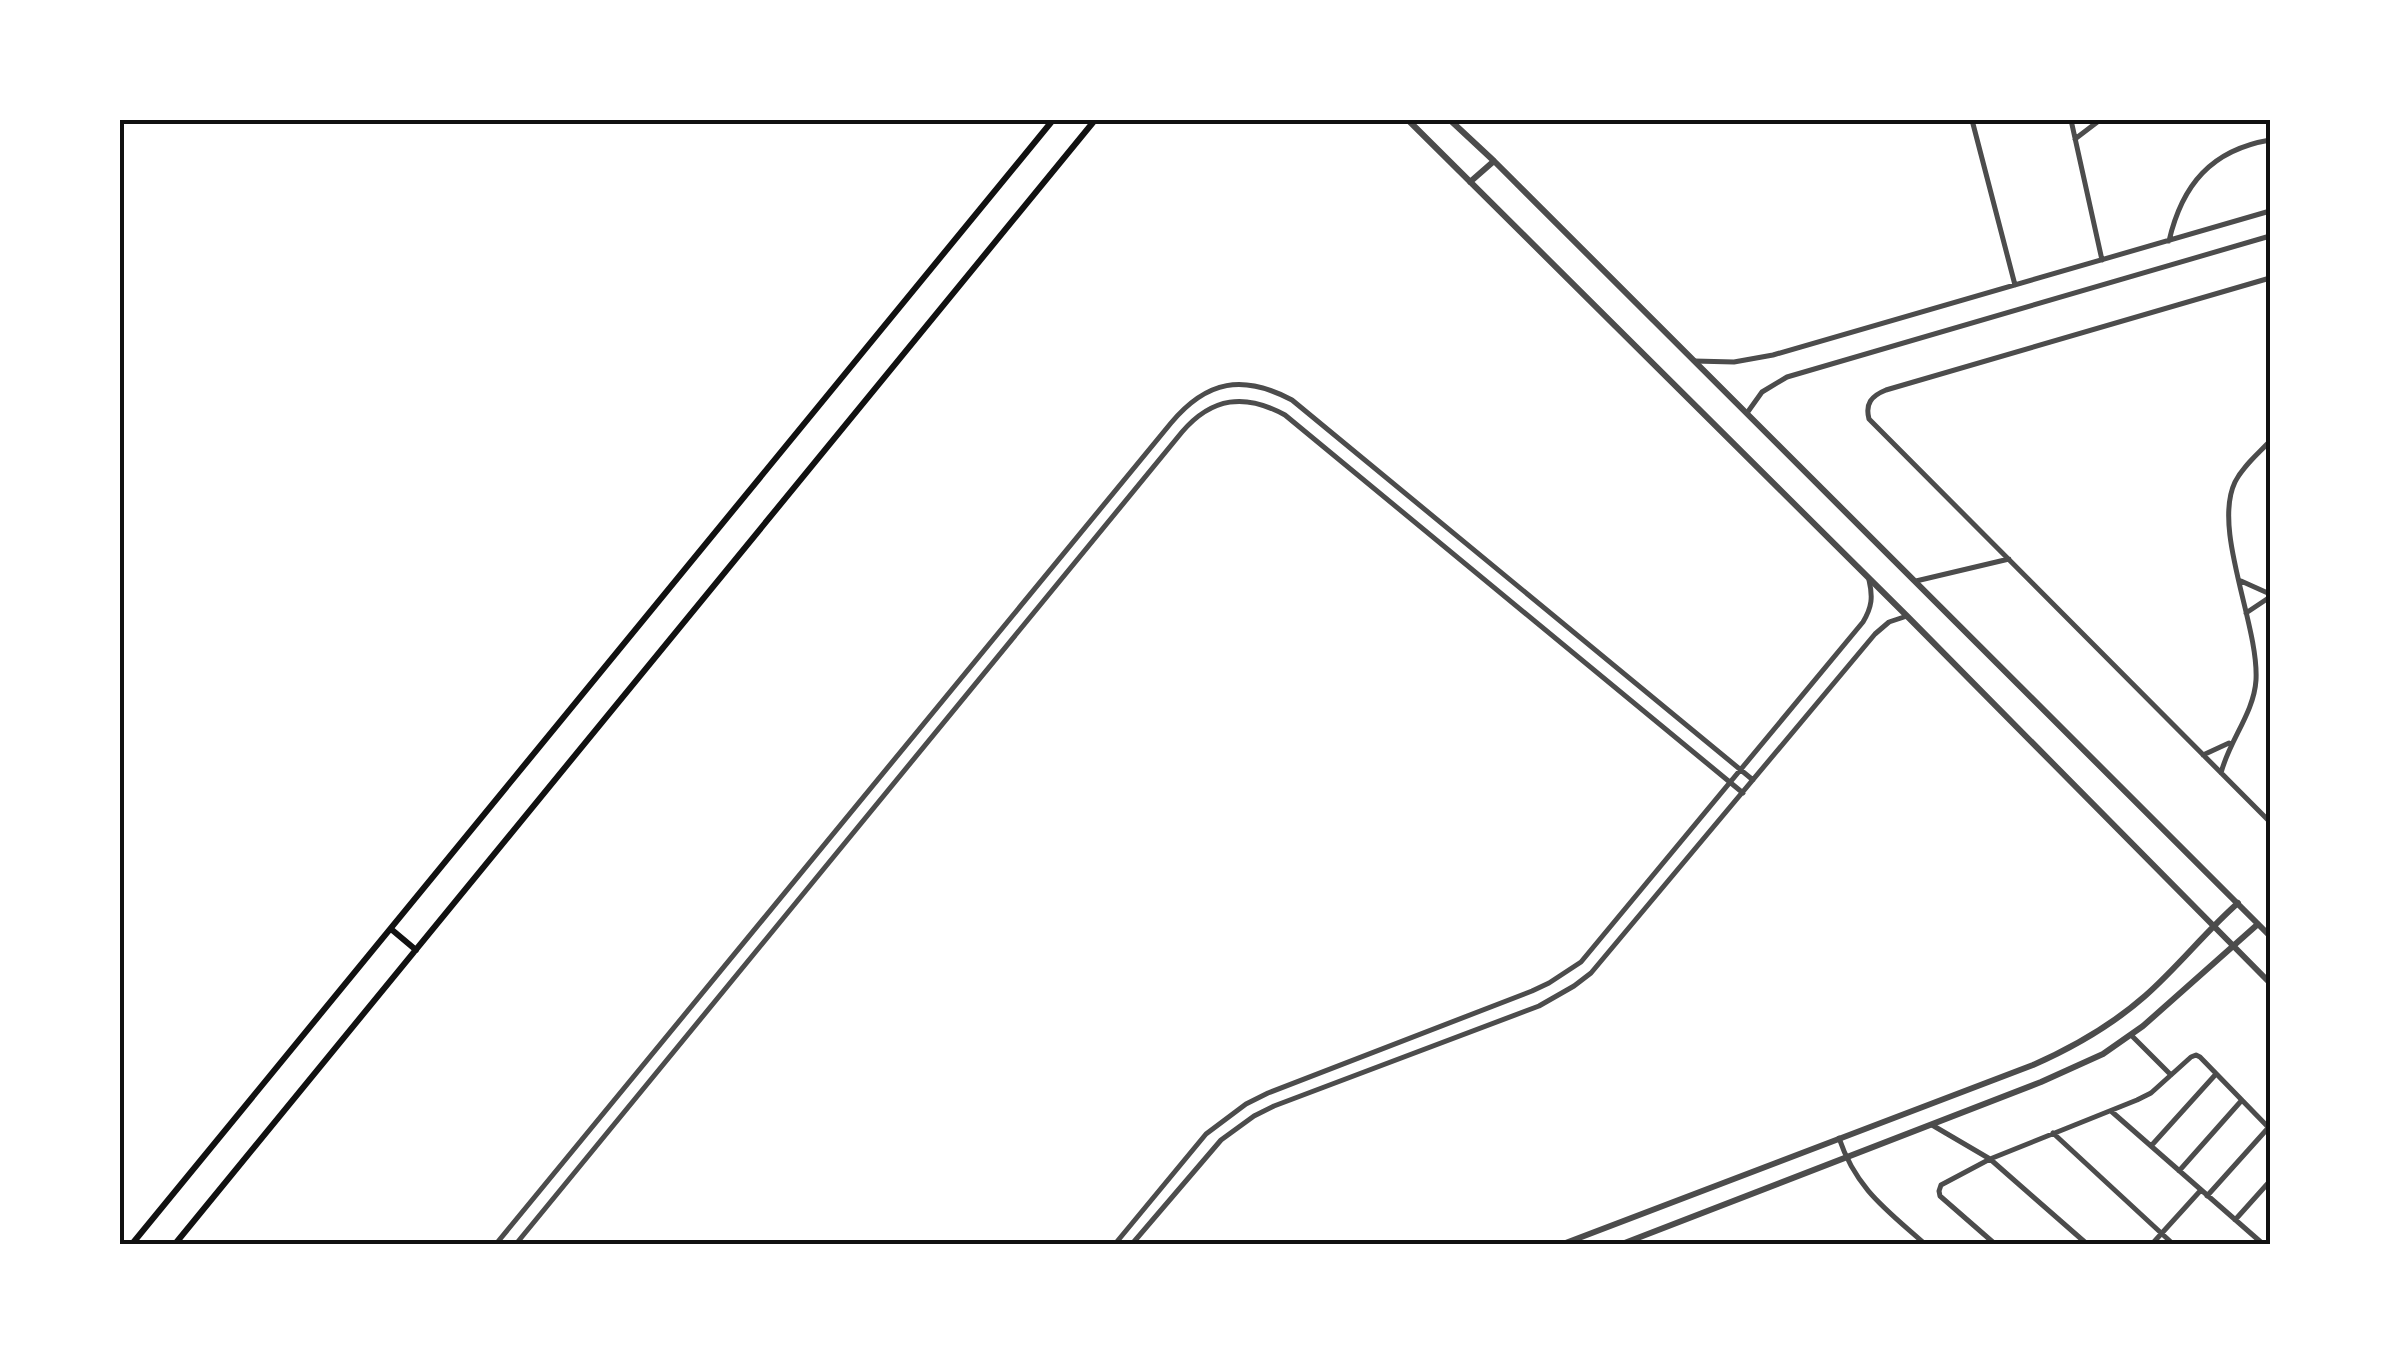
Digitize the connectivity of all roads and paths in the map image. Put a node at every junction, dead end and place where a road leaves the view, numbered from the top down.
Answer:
1 (1053, 120) edge
2 (1095, 120) edge
3 (1408, 120) edge
4 (1450, 120) edge
5 (1972, 120) edge
6 (2071, 120) edge
7 (2100, 120) edge
8 (2075, 139) junction
9 (2270, 140) edge
10 (1494, 161) junction
11 (1470, 182) junction
12 (2270, 210) edge
13 (2270, 236) edge
14 (2169, 241) junction
15 (2102, 260) junction
16 (2270, 278) edge
17 (2015, 286) junction
18 (1694, 361) junction
19 (1747, 413) junction
20 (2270, 441) edge
21 (2009, 559) junction
22 (1869, 580) junction
23 (1916, 580) junction
24 (2240, 581) junction
25 (2270, 595) edge
26 (2246, 613) junction
27 (1907, 616) junction
28 (2232, 742) junction
29 (2204, 755) junction
30 (1741, 770) junction
31 (2221, 773) junction
32 (1753, 780) junction
33 (1730, 783) junction
34 (1743, 792) junction
35 (2270, 822) edge
36 (2238, 903) junction
37 (2258, 924) junction
38 (2213, 926) junction
39 (391, 929) junction
40 (2270, 936) edge
41 (2234, 946) junction
42 (416, 950) junction
43 (2270, 983) edge
44 (2131, 1035) junction
45 (2216, 1074) junction
46 (2170, 1075) junction
47 (2242, 1100) junction
48 (2111, 1111) junction
49 (1932, 1125) junction
50 (2269, 1128) edge
51 (2053, 1133) junction
52 (1839, 1138) junction
53 (2151, 1146) junction
54 (1846, 1159) junction
55 (1990, 1159) junction
56 (2179, 1171) junction
57 (2270, 1182) edge
58 (2201, 1190) junction
59 (2208, 1196) junction
60 (2235, 1220) junction
61 (2162, 1234) junction
62 (2270, 1235) edge
63 (132, 1244) edge
64 (175, 1244) edge
65 (496, 1244) edge
66 (516, 1244) edge
67 (1115, 1244) edge
68 (1132, 1244) edge
69 (1563, 1244) edge
70 (1622, 1244) edge
71 (1925, 1244) edge
72 (1996, 1244) edge
73 (2088, 1244) edge
74 (2152, 1244) edge
75 (2173, 1244) edge
76 (2262, 1244) edge

1 - 39 main road
2 - 42 main road
3 - 11 street
4 - 10 street
5 - 17 street
6 - 8 street
7 - 8 street
8 - 15 street
9 - 14 street
10 - 11 street
10 - 18 street
11 - 22 street
12 - 14 street
13 - 19 street
14 - 15 street
15 - 17 street
16 - 21 street
17 - 18 street
18 - 19 street
19 - 23 street
20 - 24 street
21 - 23 street
21 - 29 street
22 - 27 street
22 - 30 street
23 - 36 street
24 - 25 street
24 - 26 street
25 - 26 street
26 - 28 street
27 - 32 street
27 - 38 street
28 - 29 street
28 - 31 street
29 - 31 street
30 - 32 street
30 - 33 street
30 - 65 street
31 - 35 street
32 - 34 street
33 - 34 street
33 - 66 street
33 - 67 street
34 - 68 street
36 - 37 street
36 - 38 street
37 - 40 street
37 - 41 street
38 - 41 street
38 - 52 street
39 - 42 main road
39 - 63 main road
41 - 43 street
41 - 44 street
42 - 64 main road
44 - 46 street
44 - 49 street
45 - 46 street
45 - 47 street
45 - 53 street
46 - 48 street
47 - 50 street
47 - 56 street
48 - 51 street
48 - 53 street
49 - 54 street
49 - 55 street
50 - 59 street
51 - 55 street
51 - 61 street
52 - 54 street
52 - 69 street
53 - 56 street
54 - 70 street
54 - 71 street
55 - 72 street
55 - 73 street
56 - 58 street
57 - 60 street
58 - 59 street
58 - 61 street
59 - 60 street
60 - 76 street
61 - 74 street
61 - 75 street
62 - 76 street

